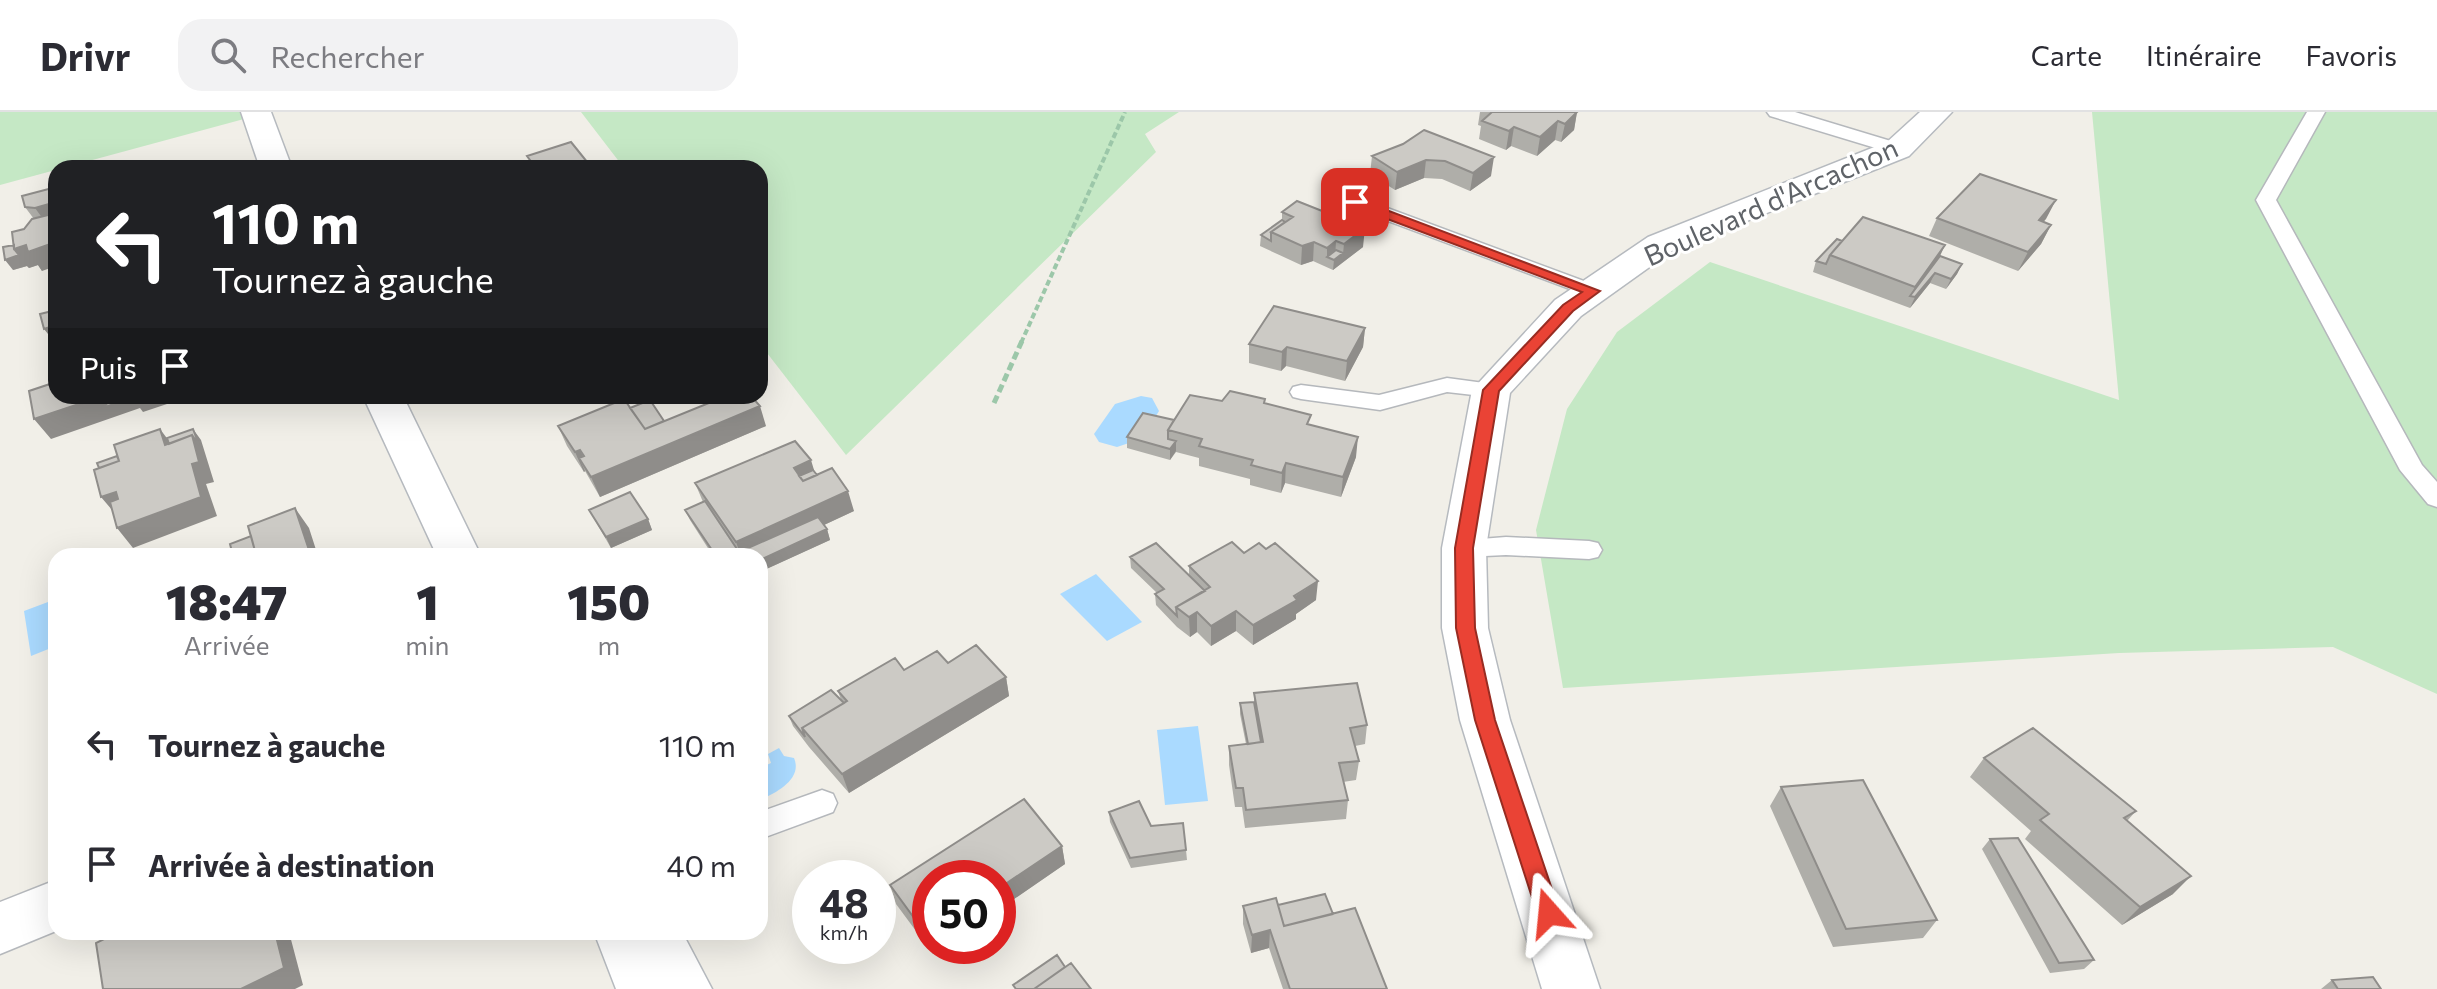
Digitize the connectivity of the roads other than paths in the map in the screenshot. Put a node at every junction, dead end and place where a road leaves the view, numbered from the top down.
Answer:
1 (256, 112) edge
2 (1776, 112) edge
3 (1937, 112) edge
4 (2316, 112) edge
5 (1898, 149) junction
6 (273, 160) edge
7 (1355, 202) dead end
8 (1593, 291) junction
9 (1491, 390) junction
10 (1301, 392) dead end
11 (387, 404) edge
12 (2437, 498) edge
13 (455, 548) edge
14 (1464, 548) junction
15 (1589, 550) dead end
16 (822, 803) dead end
17 (768, 823) edge
18 (48, 908) edge
19 (0, 928) edge
20 (625, 940) edge
21 (656, 940) edge
22 (645, 989) edge
23 (683, 989) edge
24 (1571, 989) edge

1 - 6 main road
2 - 5 lane
3 - 5 main road, Boulevard d'Arcachon
4 - 12 lane
5 - 8 main road, Boulevard d'Arcachon
7 - 8 lane
8 - 9 main road, Boulevard d'Arcachon
9 - 10 lane
9 - 14 main road
11 - 13 main road
14 - 15 lane
14 - 24 main road
16 - 17 lane
18 - 19 main road
20 - 22 main road
21 - 23 main road

